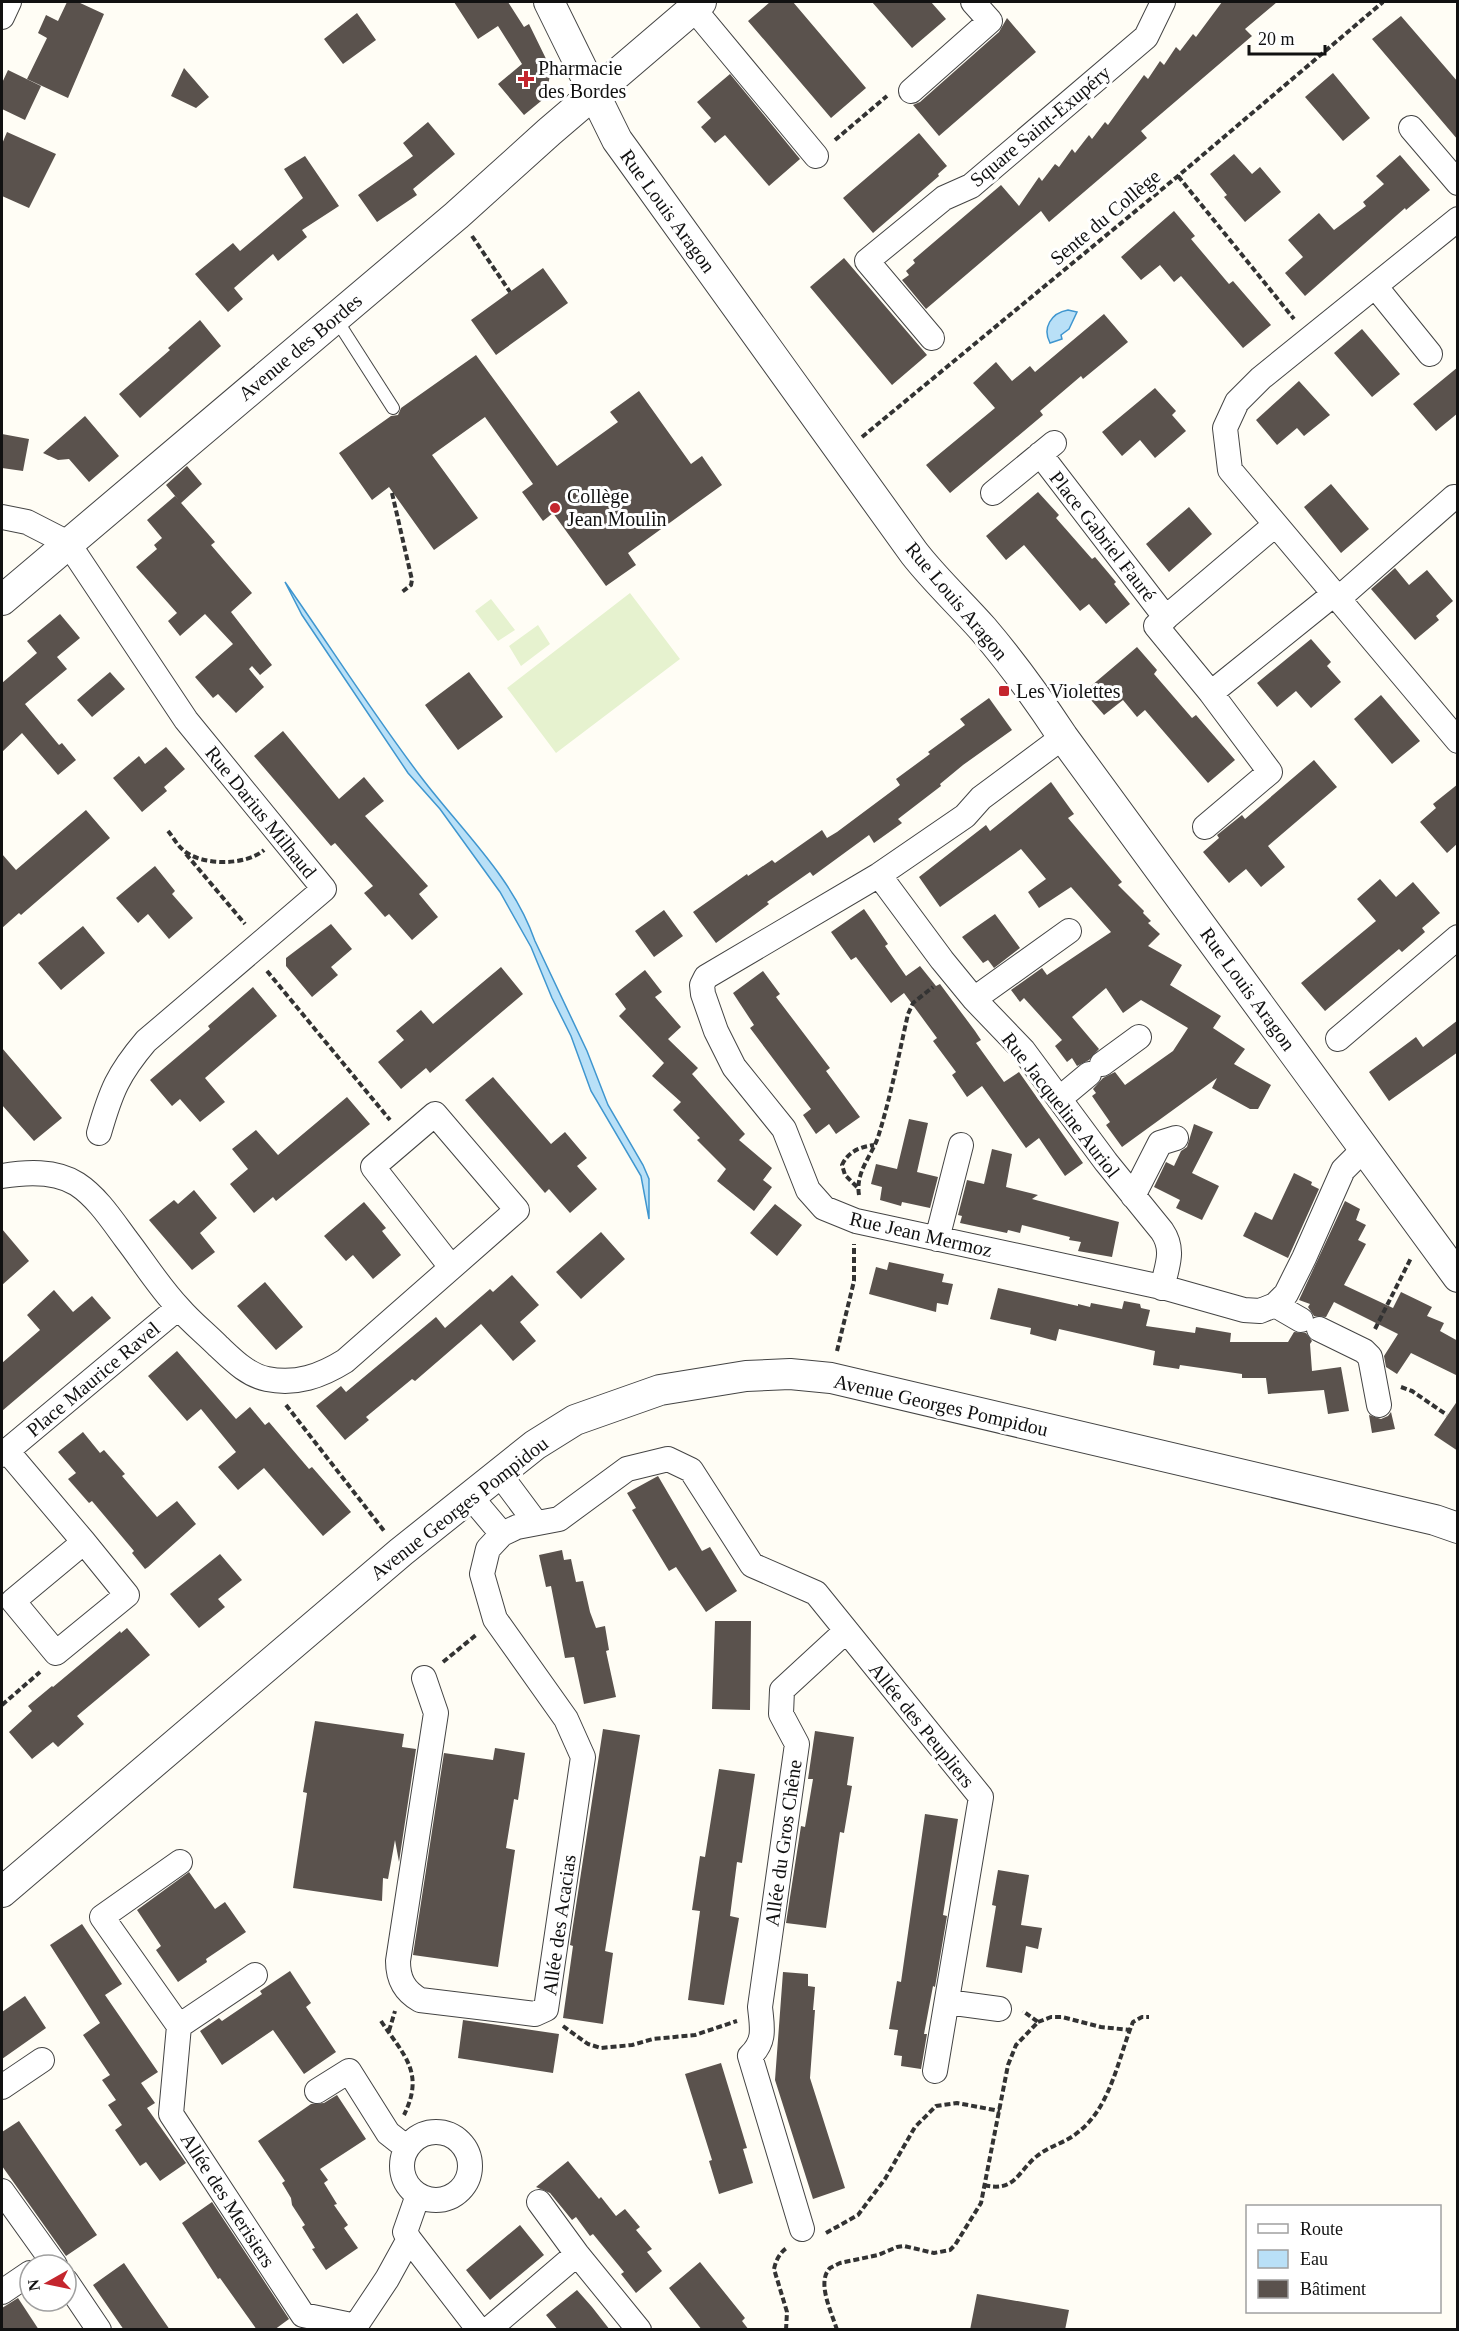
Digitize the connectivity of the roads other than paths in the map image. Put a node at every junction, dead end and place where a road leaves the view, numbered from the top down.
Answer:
1 (9, 2) edge
2 (549, 2) edge
3 (973, 2) edge
4 (1162, 2) edge
5 (697, 5) edge
6 (2, 17) edge
7 (911, 91) road end
8 (596, 92) junction
9 (1411, 128) dead end
10 (816, 156) road end
11 (1458, 183) edge
12 (1458, 219) edge
13 (1375, 286) junction
14 (335, 318) junction
15 (932, 338) dead end
16 (1430, 354) dead end
17 (393, 408) dead end
18 (993, 493) dead end
19 (1454, 497) dead end
20 (2, 517) edge
21 (1275, 525) junction
22 (68, 543) junction
23 (1336, 596) junction
24 (2, 600) edge
25 (1166, 618) junction
26 (1211, 693) junction
27 (1063, 737) junction
28 (1458, 741) edge
29 (1205, 827) dead end
30 (879, 875) junction
31 (1069, 931) dead end
32 (1458, 937) edge
33 (974, 999) junction
34 (1139, 1037) dead end
35 (1338, 1039) dead end
36 (1059, 1099) junction
37 (99, 1132) dead end
38 (1176, 1138) dead end
39 (961, 1145) dead end
40 (1365, 1148) junction
41 (4, 1172) edge
42 (1133, 1196) junction
43 (937, 1239) junction
44 (452, 1267) junction
45 (1458, 1277) edge
46 (1162, 1288) junction
47 (1275, 1305) junction
48 (178, 1308) junction
49 (1379, 1405) dead end
50 (4, 1453) edge
51 (498, 1472) junction
52 (470, 1496) junction
53 (536, 1523) junction
54 (1450, 1523) edge
55 (502, 1534) junction
56 (84, 1542) junction
57 (846, 1631) junction
58 (424, 1678) road end
59 (180, 1862) dead end
60 (2, 1892) edge
61 (255, 1975) dead end
62 (947, 2002) junction
63 (999, 2009) road end
64 (179, 2026) junction
65 (42, 2060) dead end
66 (935, 2071) dead end
67 (2, 2087) edge
68 (317, 2091) dead end
69 (406, 2148) junction
70 (2, 2191) edge
71 (418, 2195) junction
72 (538, 2202) dead end
73 (804, 2237) road end
74 (409, 2239) junction
75 (42, 2253) edge
76 (577, 2254) junction
77 (18, 2281) edge
78 (2, 2292) edge
79 (78, 2299) edge
80 (355, 2328) edge
81 (99, 2330) edge
82 (479, 2330) edge
83 (488, 2330) edge
84 (639, 2330) edge

1 - 6 street
2 - 8 street, Rue Louis Aragon
3 - 7 street
4 - 15 street, Square Saint-Exupéry
5 - 8 street, Avenue des Bordes
5 - 10 street
8 - 14 street, Avenue des Bordes
8 - 27 street, Rue Louis Aragon
9 - 11 street
12 - 13 street
13 - 16 street
13 - 21 street
14 - 17 lane
14 - 22 street, Avenue des Bordes
18 - 25 street, Place Gabriel Fauré
19 - 23 street
20 - 22 street
21 - 23 street
21 - 25 street, Place Gabriel Fauré
22 - 24 street, Avenue des Bordes
22 - 37 street, Rue Darius Milhaud
23 - 26 street
23 - 28 street
25 - 26 street, Place Gabriel Fauré
26 - 29 street, Place Gabriel Fauré
27 - 30 street, Rue Jean Mermoz
27 - 40 street, Rue Louis Aragon
30 - 33 street, Rue Jacqueline Auriol
30 - 43 street, Rue Jean Mermoz
31 - 33 street
32 - 35 street
33 - 36 street, Rue Jacqueline Auriol
34 - 36 street
36 - 42 street, Rue Jacqueline Auriol
38 - 42 street
39 - 43 street
40 - 45 street, Rue Louis Aragon
40 - 47 street
41 - 48 street
42 - 46 street, Rue Jacqueline Auriol
43 - 46 street, Rue Jean Mermoz
44 - 44 street
44 - 48 street
46 - 47 street, Rue Jean Mermoz
47 - 49 street
48 - 50 street, Place Maurice Ravel
50 - 56 street, Place Maurice Ravel
51 - 52 street, Avenue Georges Pompidou
51 - 53 street
51 - 54 street, Avenue Georges Pompidou
52 - 55 street
52 - 60 street, Avenue Georges Pompidou
53 - 55 street
53 - 57 street
55 - 58 street, Allée des Acacias
56 - 56 street, Place Maurice Ravel
57 - 62 street, Allée des Peupliers
57 - 73 street, Allée du Gros Chêne
59 - 64 street
61 - 64 street
62 - 63 street
62 - 66 street, Allée des Peupliers
64 - 80 street, Allée des Merisiers
65 - 67 street
68 - 69 street
69 - 71 street
69 - 71 street
70 - 75 street
71 - 74 street
72 - 76 street
74 - 80 street
74 - 82 street
76 - 83 street
76 - 84 street
77 - 78 street
79 - 81 street

